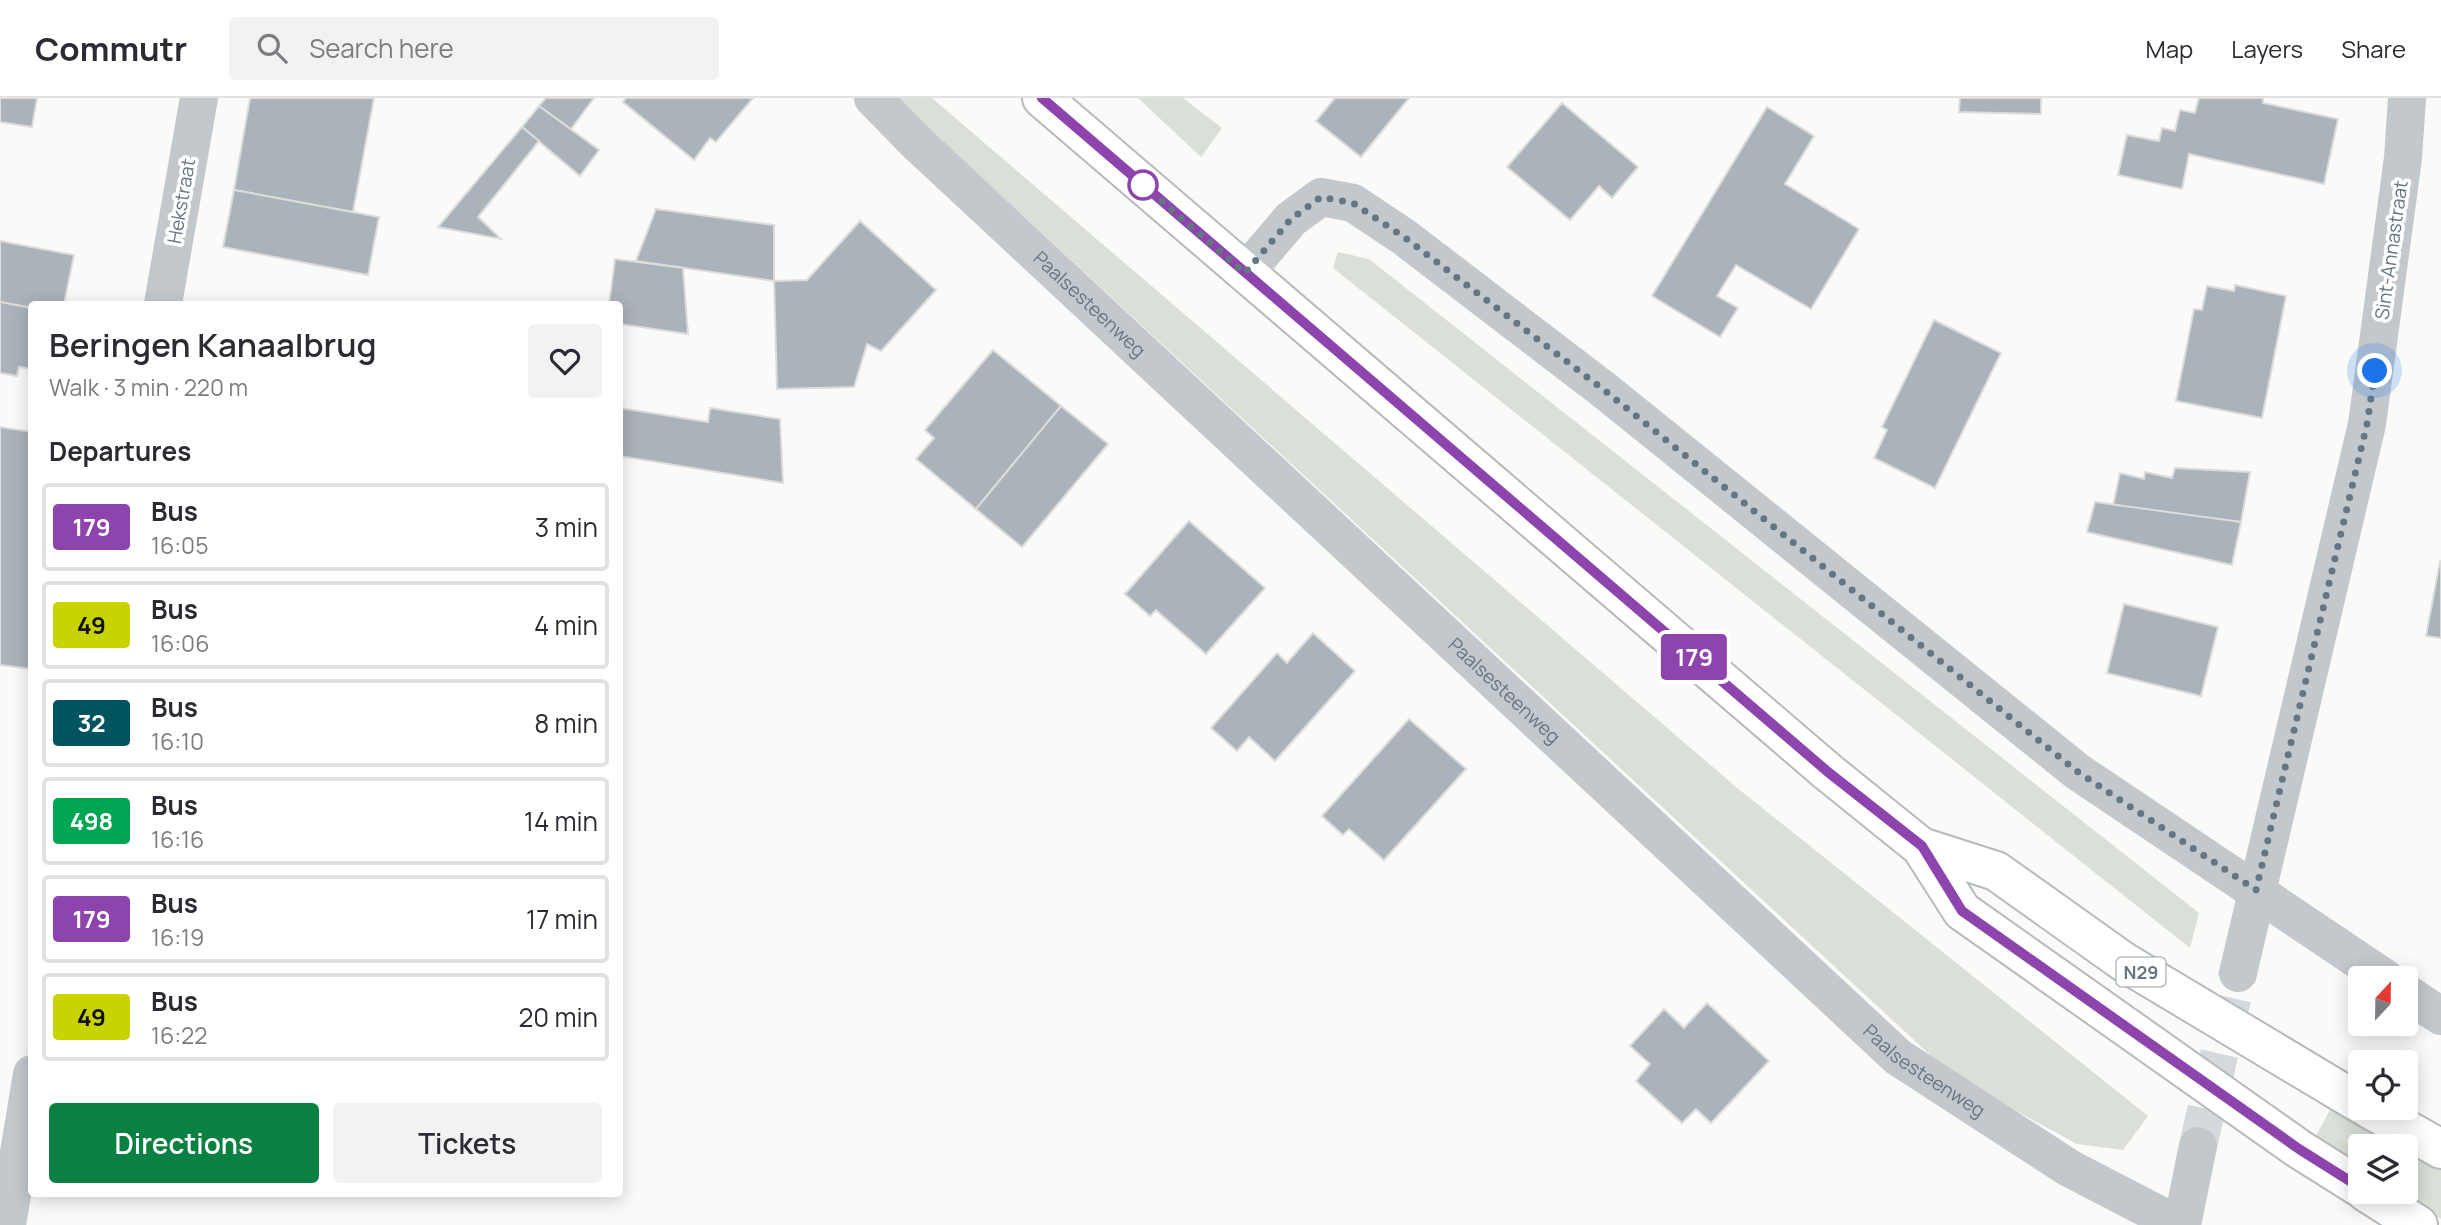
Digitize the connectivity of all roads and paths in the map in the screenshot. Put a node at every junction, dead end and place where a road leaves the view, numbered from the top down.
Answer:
1 (199, 98) edge
2 (873, 98) edge
3 (1042, 98) edge
4 (2407, 98) edge
5 (1245, 273) junction
6 (164, 301) edge
7 (1922, 846) junction
8 (2256, 890) junction
9 (2367, 966) edge
10 (2238, 973) tunnel mouth
11 (2418, 1001) edge
12 (2441, 1016) edge
13 (2348, 1096) edge
14 (28, 1098) edge
15 (2389, 1120) edge
16 (2198, 1146) tunnel mouth
17 (2441, 1149) edge
18 (2348, 1180) edge
19 (2385, 1204) edge
20 (7, 1225) edge
21 (2180, 1225) edge
22 (2418, 1225) edge

1 - 6 street, Hekstraat
2 - 21 street, Paalsesteenweg
3 - 5 main road, N29
4 - 8 street, Sint-Annastraat
5 - 7 main road, N29
5 - 8 street
7 - 13 main road, N29
7 - 18 main road, N29
8 - 9 street
8 - 10 street, Sint-Annastraat
11 - 12 street
14 - 20 street
15 - 17 main road
16 - 21 street
19 - 22 main road

